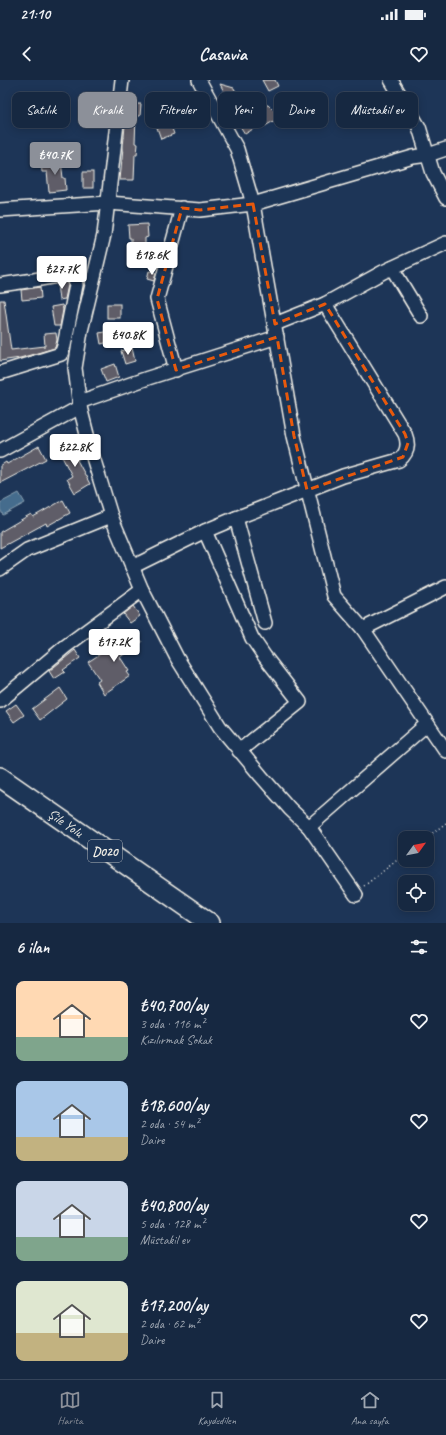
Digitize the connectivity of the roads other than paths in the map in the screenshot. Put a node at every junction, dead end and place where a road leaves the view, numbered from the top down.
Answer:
1 (122, 80) edge
2 (199, 80) edge
3 (390, 80) edge
4 (446, 149) edge
5 (428, 155) junction
6 (446, 198) edge
7 (108, 203) junction
8 (253, 204) junction
9 (182, 208) junction
10 (0, 210) edge
11 (446, 243) edge
12 (392, 268) junction
13 (0, 285) edge
14 (325, 304) junction
15 (421, 316) dead end
16 (275, 324) junction
17 (277, 337) junction
18 (176, 370) junction
19 (0, 373) edge
20 (79, 405) junction
21 (0, 451) edge
22 (307, 490) junction
23 (111, 516) junction
24 (236, 518) junction
25 (205, 531) junction
26 (132, 567) junction
27 (0, 569) edge
28 (142, 590) junction
29 (444, 591) edge
30 (265, 623) dead end
31 (363, 629) junction
32 (0, 701) edge
33 (426, 724) junction
34 (239, 750) junction
35 (446, 751) edge
36 (0, 778) edge
37 (0, 791) edge
38 (309, 827) junction
39 (356, 895) road end
40 (187, 923) edge
41 (210, 923) edge

1 - 7 street
2 - 8 street
3 - 5 street
4 - 5 street
5 - 6 street
5 - 8 street
7 - 9 street
7 - 10 street
7 - 20 street
8 - 9 street
8 - 16 street
9 - 18 street
11 - 12 street
12 - 14 street
12 - 15 street
13 - 19 street
14 - 16 street
14 - 22 street
16 - 17 street
17 - 18 street
17 - 22 street
18 - 20 street
20 - 21 street
20 - 23 street
22 - 24 street
22 - 31 street
23 - 26 street
23 - 27 street
24 - 25 street
24 - 30 street
25 - 26 street
25 - 34 street
26 - 28 street
28 - 32 street
28 - 34 street
29 - 31 street
31 - 33 street
33 - 35 street
33 - 38 street
34 - 38 street
36 - 41 highway, Şile Yolu / D020
37 - 40 highway, Şile Yolu / D020
38 - 39 street

